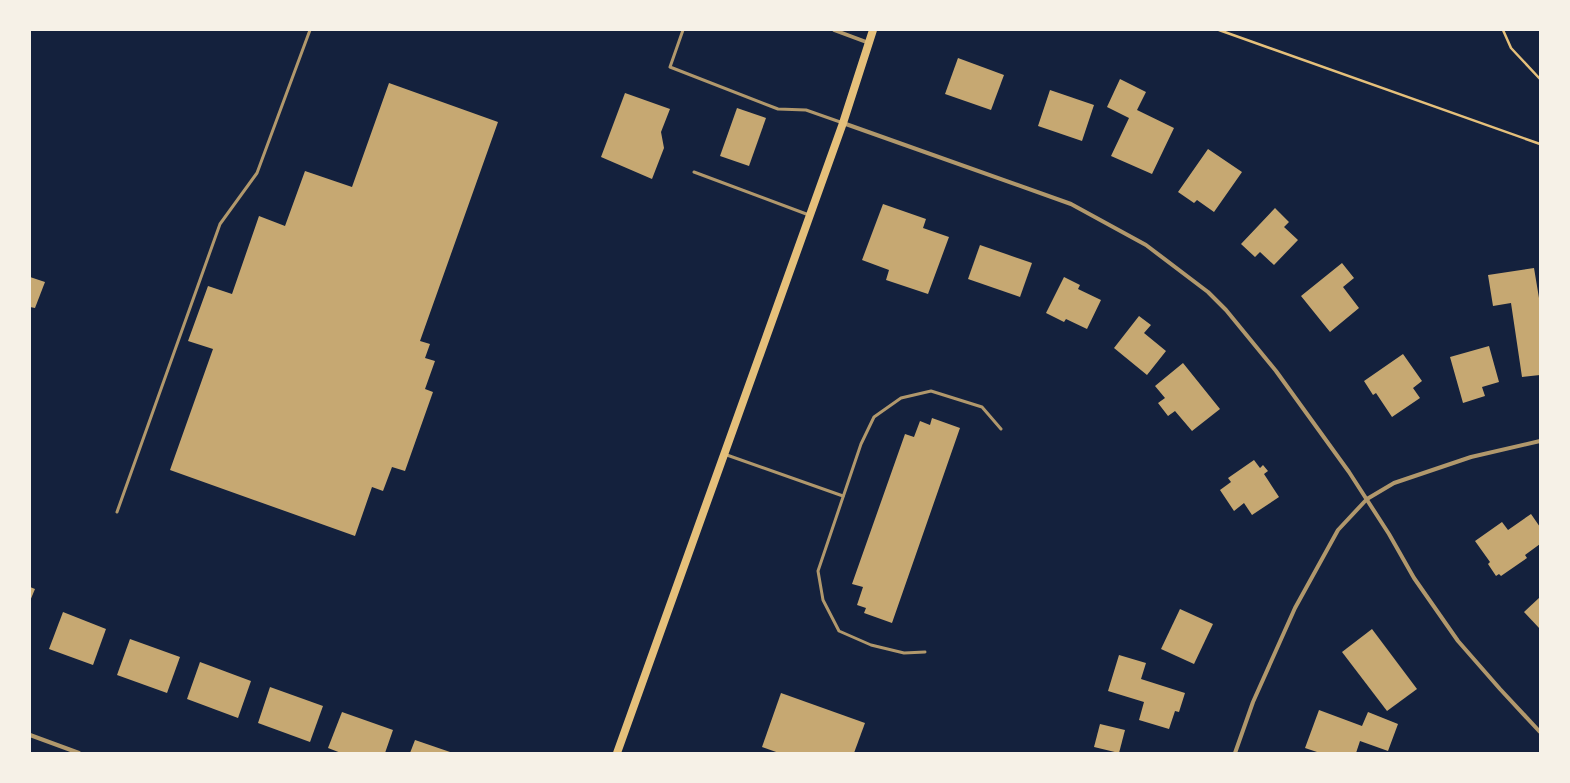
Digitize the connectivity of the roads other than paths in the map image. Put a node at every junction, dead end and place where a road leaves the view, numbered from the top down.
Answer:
1 (310, 30) edge
2 (683, 30) edge
3 (834, 30) edge
4 (873, 30) edge
5 (869, 44) junction
6 (842, 123) junction
7 (694, 172) dead end
8 (810, 215) junction
9 (1001, 429) dead end
10 (1540, 441) edge
11 (724, 454) junction
12 (844, 496) junction
13 (1366, 499) junction
14 (117, 512) dead end
15 (925, 652) dead end
16 (1540, 732) edge
17 (30, 735) edge
18 (79, 753) edge
19 (617, 753) edge
20 (1235, 753) edge

1 - 14 lane
2 - 6 lane
3 - 5 street
4 - 5 main road
5 - 6 main road
6 - 8 main road
6 - 13 street
7 - 8 lane
8 - 11 main road
9 - 12 lane
10 - 13 street
11 - 12 lane
11 - 19 main road
12 - 15 lane
13 - 16 street
13 - 20 street
17 - 18 street

